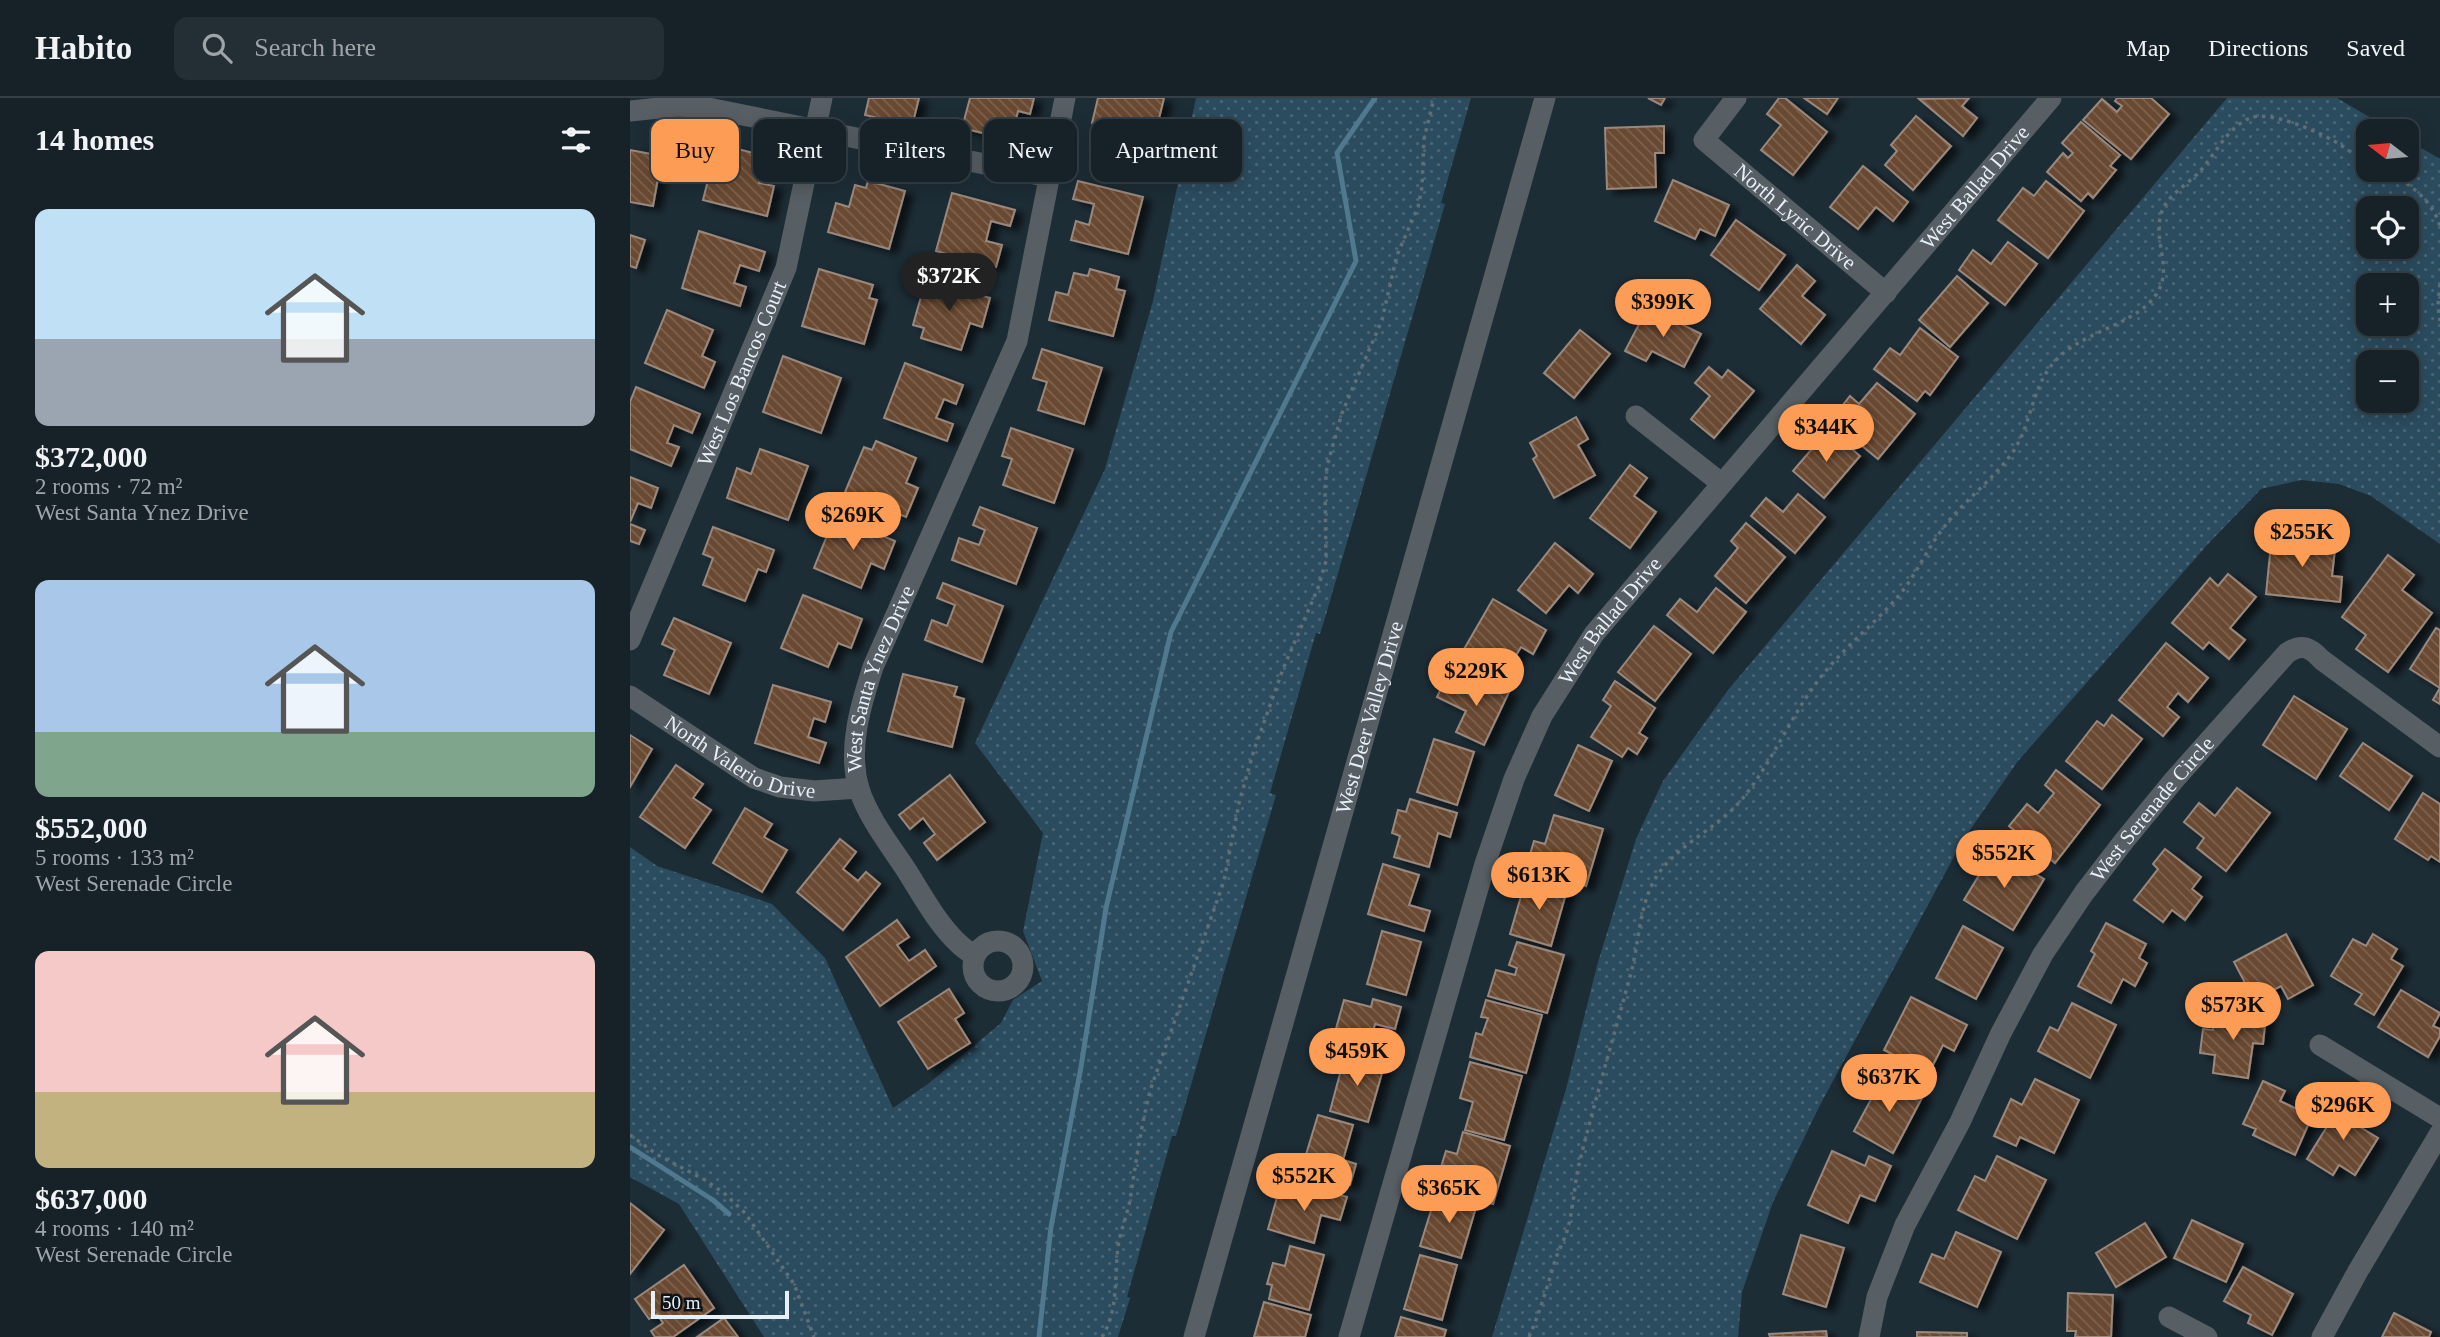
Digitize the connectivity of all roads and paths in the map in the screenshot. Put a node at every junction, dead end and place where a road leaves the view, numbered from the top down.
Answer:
1 (822, 98) edge
2 (1065, 98) edge
3 (1434, 98) edge
4 (1545, 98) edge
5 (1736, 98) edge
6 (2051, 98) edge
7 (630, 111) edge
8 (765, 119) edge
9 (817, 119) edge
10 (1060, 119) edge
11 (846, 135) edge
12 (2356, 155) edge
13 (984, 164) edge
14 (804, 182) edge
15 (1047, 182) edge
16 (2406, 182) edge
17 (2440, 226) edge
18 (2440, 284) edge
19 (1886, 293) junction
20 (2440, 321) edge
21 (1636, 416) dead end
22 (1721, 483) junction
23 (630, 639) edge
24 (630, 696) edge
25 (2440, 747) edge
26 (859, 788) junction
27 (975, 956) dead end
28 (2320, 1045) dead end
29 (2440, 1118) edge
30 (2440, 1133) edge
31 (630, 1135) edge
32 (2169, 1317) dead end
33 (814, 1337) edge
34 (1102, 1337) edge
35 (1195, 1337) edge
36 (1349, 1337) edge
37 (1529, 1337) edge
38 (1869, 1337) edge
39 (2207, 1337) edge
40 (2322, 1337) edge

1 - 9 street, West Los Bancos Court
2 - 10 street, West Santa Ynez Drive
3 - 34 path
4 - 35 street, West Deer Valley Drive
5 - 19 street, North Lyric Drive
6 - 19 street, West Ballad Drive
7 - 8 street
11 - 13 street
12 - 37 path
14 - 23 street, West Los Bancos Court
15 - 26 street, West Santa Ynez Drive
16 - 17 path
18 - 20 path
19 - 22 street, West Ballad Drive
21 - 22 street
22 - 36 street, West Ballad Drive
24 - 26 street, North Valerio Drive
25 - 38 street, West Serenade Circle
26 - 27 street
28 - 29 street
30 - 40 street
31 - 33 path
32 - 39 street

